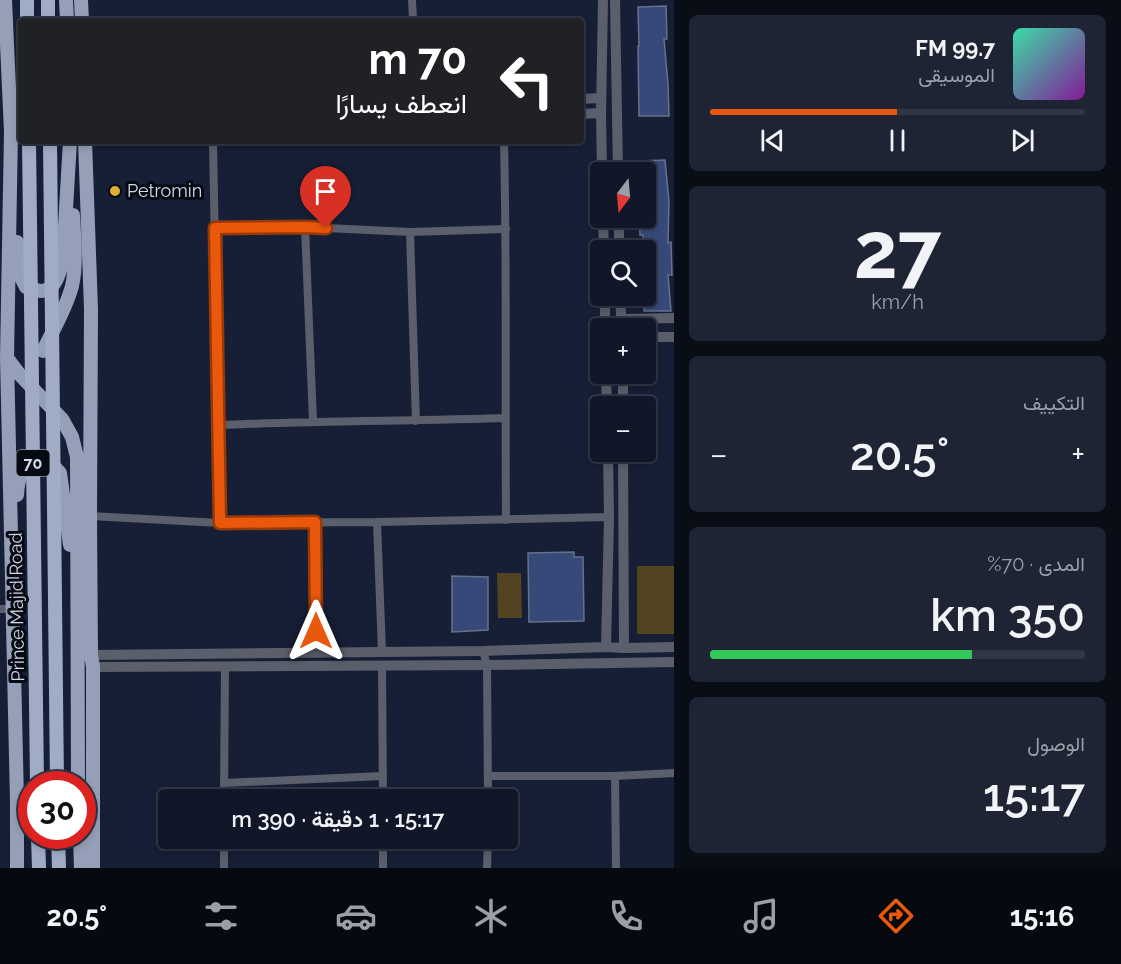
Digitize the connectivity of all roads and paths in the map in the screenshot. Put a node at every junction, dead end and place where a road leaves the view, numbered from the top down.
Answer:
1 (5, 0) edge
2 (27, 0) edge
3 (48, 0) edge
4 (66, 0) edge
5 (81, 0) edge
6 (412, 0) edge
7 (603, 0) edge
8 (615, 0) edge
9 (27, 18) edge
10 (48, 18) edge
11 (67, 18) edge
12 (82, 18) edge
13 (413, 18) edge
14 (601, 98) junction
15 (584, 99) edge
16 (601, 113) junction
17 (584, 114) edge
18 (10, 132) junction
19 (29, 144) edge
20 (50, 144) edge
21 (70, 144) edge
22 (70, 144) edge
23 (85, 144) edge
24 (213, 144) edge
25 (504, 144) edge
26 (602, 162) edge
27 (618, 162) edge
28 (86, 195) junction
29 (305, 227) junction
30 (215, 228) junction
31 (603, 228) edge
32 (619, 228) edge
33 (506, 230) junction
34 (410, 232) junction
35 (603, 233) junction
36 (619, 233) junction
37 (603, 240) edge
38 (619, 240) edge
39 (674, 318) edge
40 (656, 320) edge
41 (674, 337) edge
42 (656, 338) edge
43 (43, 351) junction
44 (4, 358) edge
45 (20, 375) junction
46 (4, 384) edge
47 (505, 418) junction
48 (313, 421) junction
49 (416, 421) junction
50 (218, 425) junction
51 (608, 462) edge
52 (623, 462) edge
53 (90, 516) junction
54 (609, 517) junction
55 (506, 519) junction
56 (315, 522) junction
57 (377, 522) junction
58 (220, 523) junction
59 (78, 595) junction
60 (8, 605) edge
61 (606, 646) junction
62 (674, 647) edge
63 (624, 648) junction
64 (483, 651) junction
65 (382, 652) junction
66 (316, 653) junction
67 (92, 661) junction
68 (674, 662) edge
69 (382, 665) junction
70 (488, 665) junction
71 (225, 667) junction
72 (37, 771) edge
73 (57, 771) edge
74 (78, 771) edge
75 (674, 773) edge
76 (383, 776) junction
77 (489, 776) junction
78 (615, 776) junction
79 (224, 783) junction
80 (224, 789) edge
81 (383, 789) edge
82 (488, 789) edge
83 (17, 801) junction
84 (38, 849) edge
85 (58, 849) edge
86 (79, 849) edge
87 (224, 849) edge
88 (383, 849) edge
89 (488, 849) edge
90 (17, 868) edge
91 (23, 868) edge
92 (39, 868) edge
93 (59, 868) edge
94 (79, 868) edge
95 (93, 868) edge
96 (224, 868) edge
97 (383, 868) edge
98 (487, 868) edge
99 (616, 868) edge

1 - 18 main road
2 - 9 highway
3 - 10 highway
4 - 11 main road
5 - 12 main road
6 - 13 street
7 - 14 street
8 - 27 street
14 - 15 street
14 - 16 street
16 - 17 street
16 - 26 street
18 - 21 main road
18 - 44 main road
19 - 72 highway, Prince Majid Road / 70, bridge
20 - 73 highway, Prince Majid Road / 70, bridge
22 - 43 main road
23 - 28 main road
24 - 30 street
25 - 33 street
28 - 43 main road
28 - 53 main road
29 - 30 street
29 - 34 street
29 - 48 street
30 - 50 street
31 - 35 street
32 - 36 street
33 - 34 street
33 - 47 street
34 - 49 street
35 - 36 street
35 - 37 street
36 - 38 street
39 - 40 street
41 - 42 street
43 - 45 main road
44 - 45 main road
44 - 46 main road
45 - 46 main road
45 - 59 main road
46 - 60 main road
47 - 49 street
47 - 55 street
48 - 49 street
48 - 50 street
50 - 58 street
51 - 54 street
52 - 63 street
53 - 58 street
53 - 67 main road
54 - 55 street
54 - 61 street
55 - 57 street
56 - 57 street
56 - 58 street
56 - 66 street
57 - 65 street
59 - 60 main road
59 - 74 main road
60 - 83 main road
61 - 63 street
61 - 64 street
62 - 63 street
64 - 65 street
64 - 70 street
65 - 66 street
66 - 67 street
67 - 71 street
67 - 95 main road
68 - 70 street
69 - 70 street
69 - 71 street
69 - 76 street
70 - 77 street
71 - 79 street
75 - 78 street
76 - 79 street
76 - 81 street
77 - 78 street
77 - 82 street
78 - 99 street
79 - 80 street
83 - 90 main road
83 - 91 main road
84 - 92 highway
85 - 93 highway
86 - 94 main road
87 - 96 street
88 - 97 street
89 - 98 street

